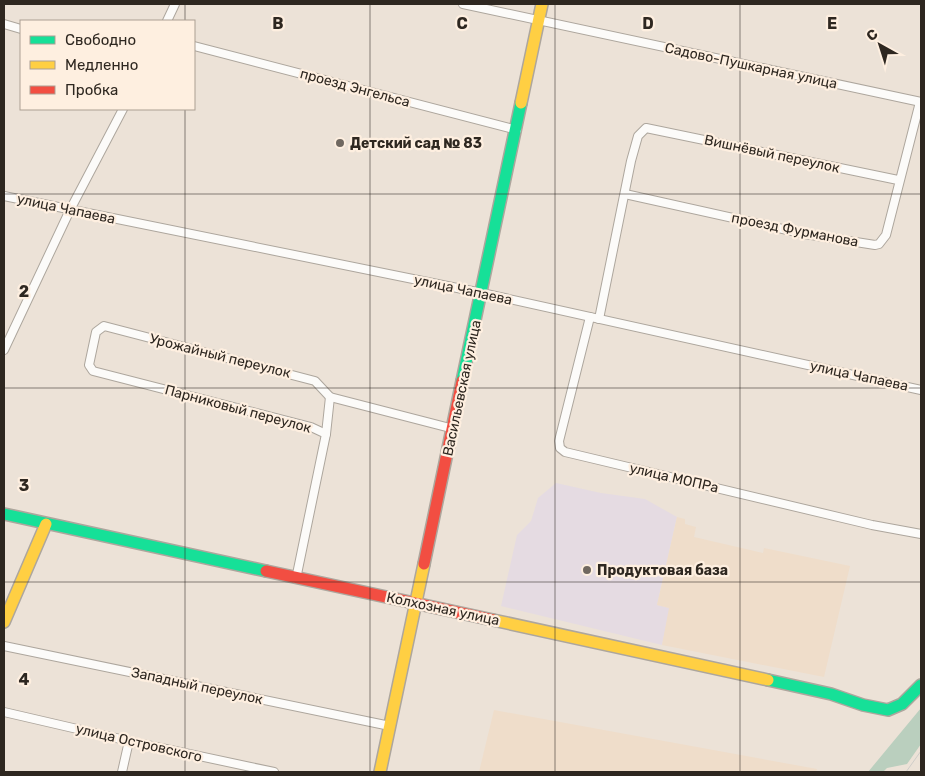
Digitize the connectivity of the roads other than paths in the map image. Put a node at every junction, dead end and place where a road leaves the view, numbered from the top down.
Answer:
1 (175, 4) edge
2 (463, 4) edge
3 (542, 4) edge
4 (167, 20) edge
5 (539, 20) junction
6 (4, 24) edge
7 (20, 30) edge
8 (195, 46) edge
9 (920, 102) edge
10 (122, 110) edge
11 (516, 130) junction
12 (898, 180) junction
13 (625, 194) junction
14 (4, 196) edge
15 (70, 210) junction
16 (482, 293) junction
17 (590, 317) junction
18 (599, 319) junction
19 (4, 350) edge
20 (93, 371) joint
21 (921, 390) edge
22 (330, 397) junction
23 (454, 428) junction
24 (326, 434) junction
25 (4, 514) edge
26 (46, 524) junction
27 (921, 534) edge
28 (296, 579) junction
29 (416, 602) junction
30 (4, 622) edge
31 (4, 646) edge
32 (921, 685) edge
33 (4, 712) edge
34 (390, 726) junction
35 (129, 742) junction
36 (250, 770) edge
37 (122, 772) edge
38 (274, 772) edge
39 (380, 772) edge

1 - 4 street
2 - 5 street, Садово-Пушкарная улица
3 - 5 main road, Васильевская улица
5 - 9 street, Садово-Пушкарная улица
5 - 11 main road, Васильевская улица
6 - 7 street
8 - 11 street, проезд Энгельса
9 - 12 street, проезд Фурманова
10 - 15 street
11 - 16 main road, Васильевская улица
12 - 13 street, проезд Фурманова
12 - 13 street, Вишнёвый переулок
13 - 18 street
14 - 15 street, улица Чапаева
15 - 16 street, улица Чапаева
15 - 19 street
16 - 17 street, улица Чапаева
16 - 23 main road, Васильевская улица
17 - 18 street, улица Чапаева
17 - 27 street, улица МОПРа
18 - 21 street, улица Чапаева
20 - 22 street, Урожайный переулок
20 - 24 street, Парниковый переулок
22 - 23 street, Урожайный переулок
22 - 24 street
23 - 29 main road, Васильевская улица
24 - 28 street, Парниковый переулок
25 - 26 main road, Колхозная улица
26 - 28 main road, Колхозная улица
26 - 30 main road
28 - 29 main road, Колхозная улица
29 - 32 main road, Колхозная улица
29 - 34 main road, Васильевская улица
31 - 34 street, Западный переулок
33 - 35 street, улица Островского
34 - 39 main road, Васильевская улица
35 - 36 street, улица Островского
35 - 37 street
36 - 38 street, улица Островского

